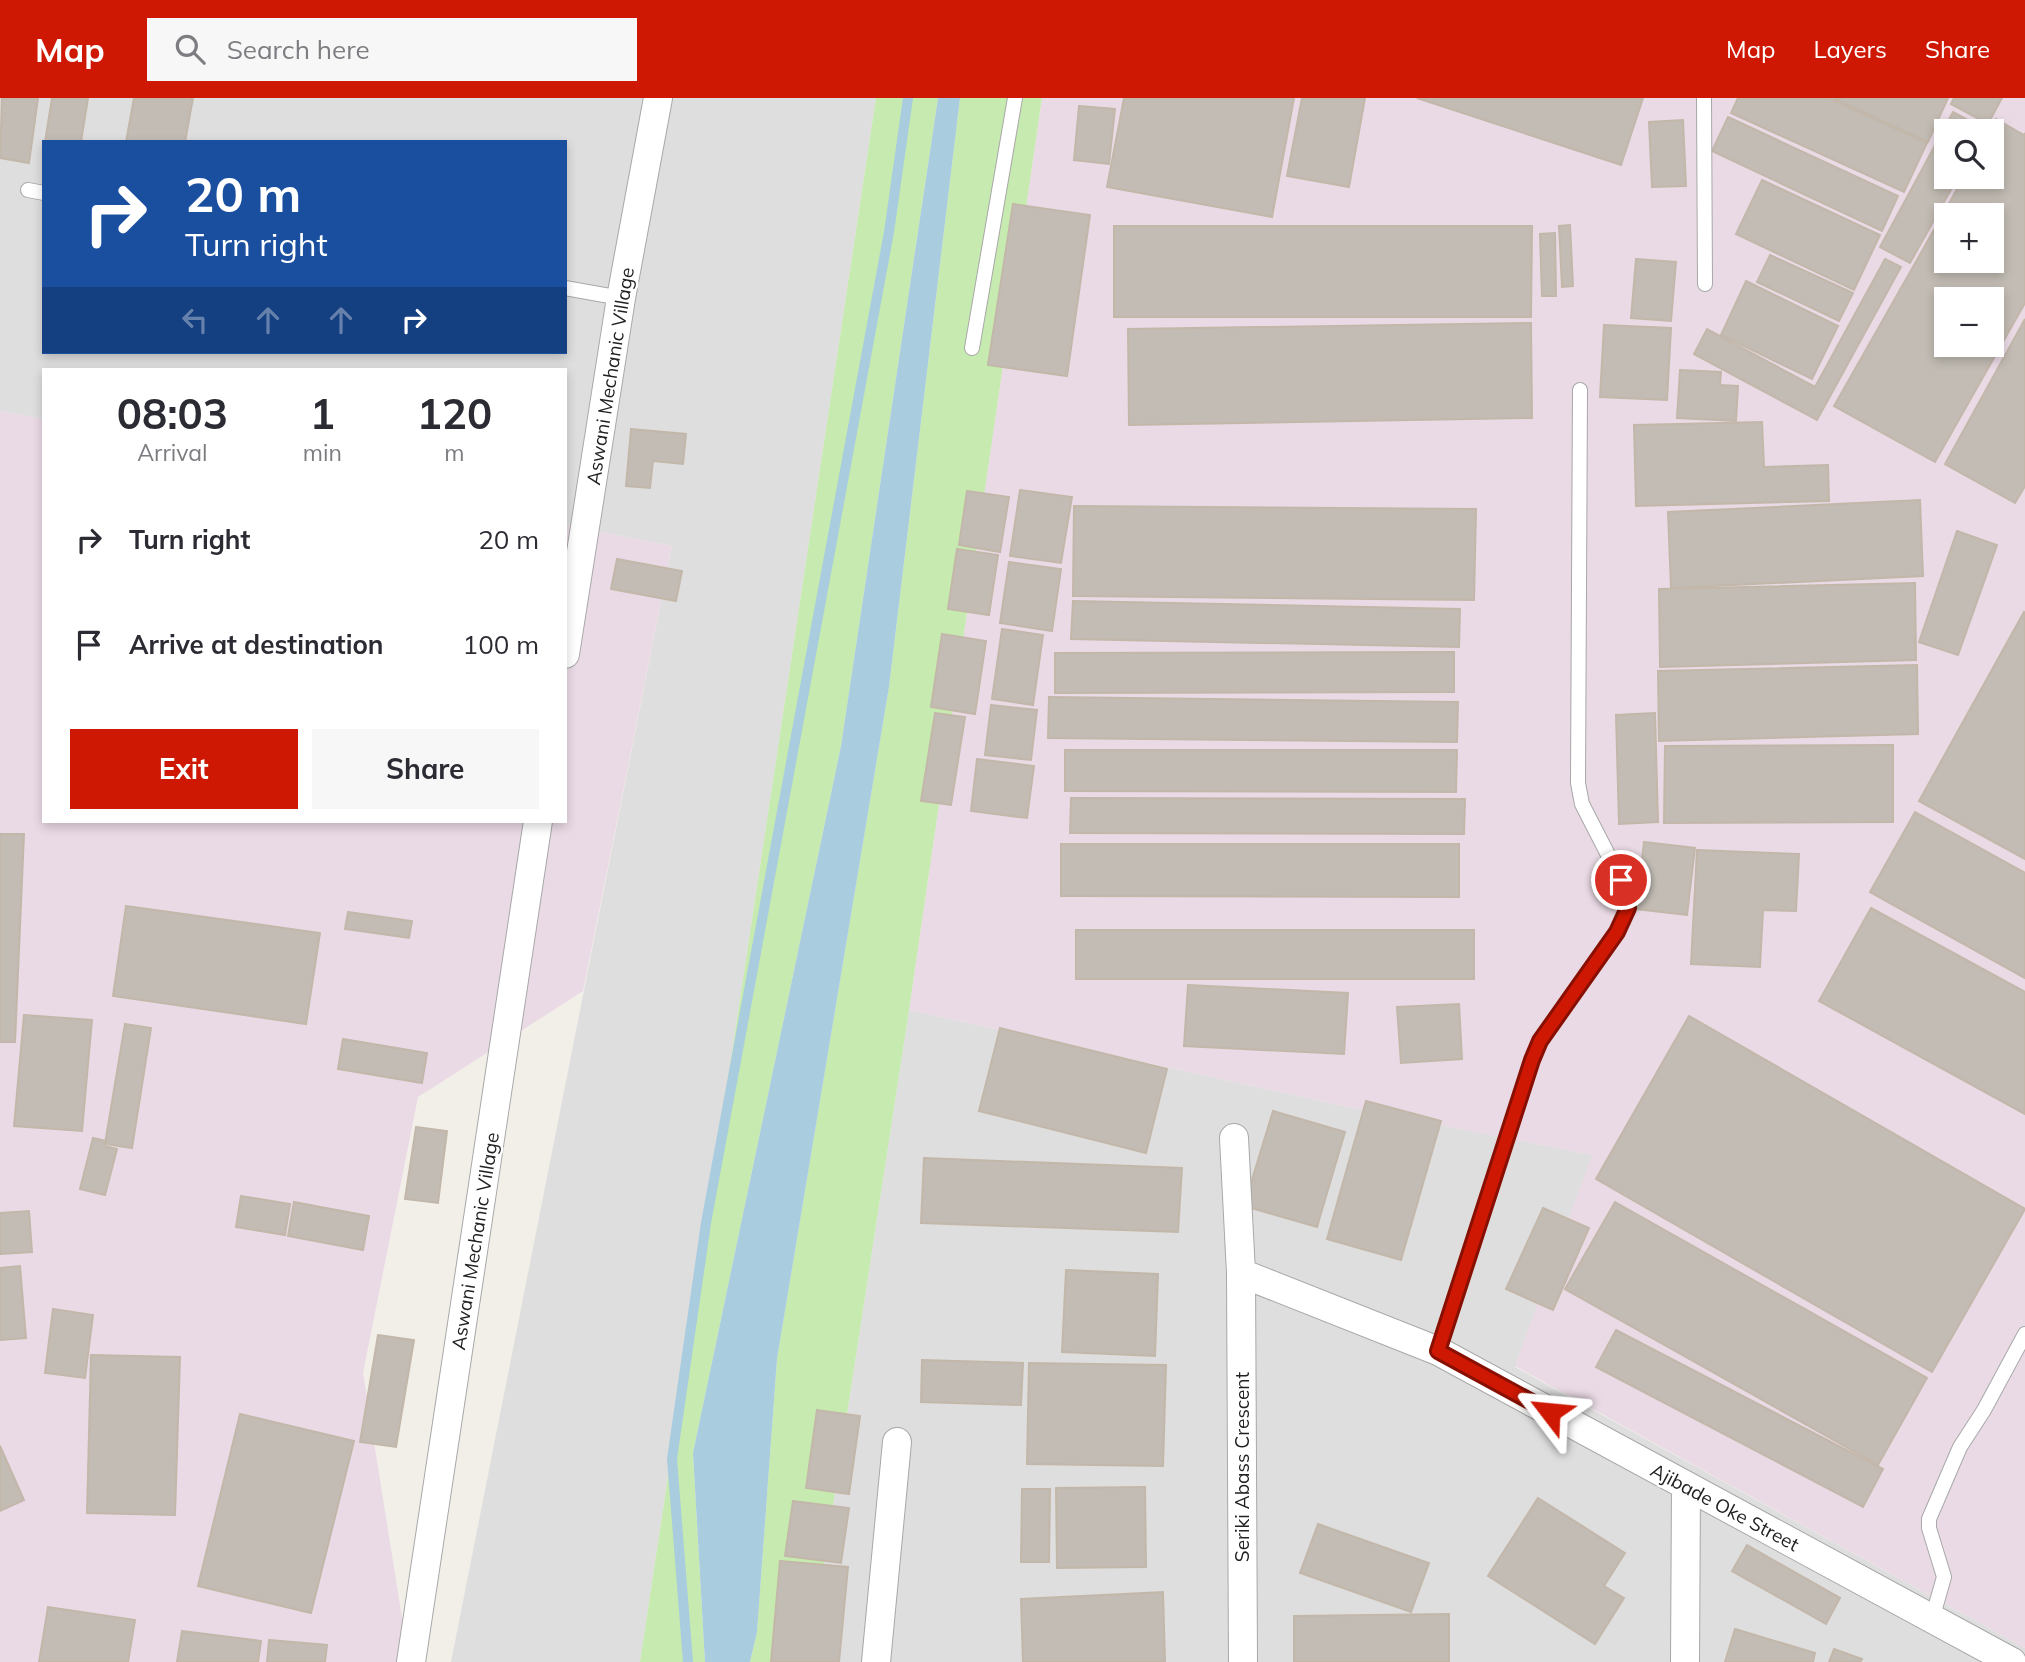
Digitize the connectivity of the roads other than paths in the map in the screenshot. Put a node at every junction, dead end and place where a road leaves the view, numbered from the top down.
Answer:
1 (658, 98) edge
2 (1014, 98) edge
3 (1704, 98) edge
4 (27, 190) dead end
5 (42, 193) edge
6 (1705, 284) dead end
7 (567, 288) edge
8 (621, 298) junction
9 (972, 348) dead end
10 (1580, 390) dead end
11 (567, 641) edge
12 (538, 823) edge
13 (1234, 1138) dead end
14 (1241, 1273) junction
15 (2025, 1334) edge
16 (1438, 1351) junction
17 (897, 1442) dead end
18 (1686, 1486) junction
19 (1932, 1619) junction
20 (411, 1662) edge
21 (876, 1662) edge
22 (1243, 1662) edge
23 (1685, 1662) edge
24 (2011, 1662) edge

1 - 8 street, Aswani Mechanic Village
2 - 9 lane
3 - 6 lane
4 - 5 lane
7 - 8 lane
8 - 11 street, Aswani Mechanic Village
10 - 16 lane
12 - 20 street, Aswani Mechanic Village
13 - 14 street, Seriki Abass Crescent
14 - 16 street, Ajibade Oke Street
14 - 22 street, Seriki Abass Crescent
15 - 19 lane
16 - 18 street, Ajibade Oke Street
17 - 21 street
18 - 19 street, Ajibade Oke Street
18 - 23 street
19 - 24 street, Ajibade Oke Street

